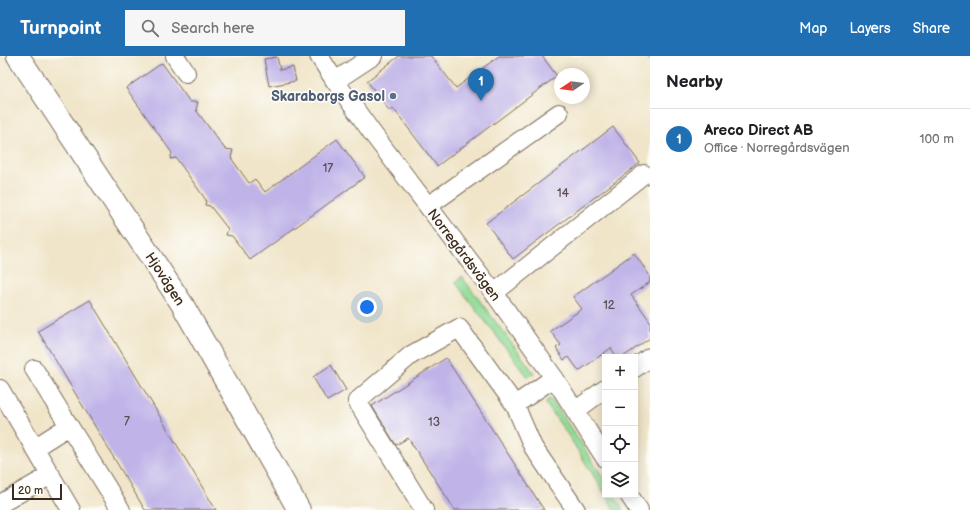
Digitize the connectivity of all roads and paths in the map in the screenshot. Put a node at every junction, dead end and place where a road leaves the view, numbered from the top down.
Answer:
1 (18, 56) edge
2 (175, 56) edge
3 (318, 56) edge
4 (373, 56) edge
5 (186, 73) dead end
6 (335, 81) junction
7 (559, 113) dead end
8 (644, 174) dead end
9 (428, 206) junction
10 (494, 293) junction
11 (650, 357) edge
12 (638, 366) edge
13 (34, 368) dead end
14 (554, 379) junction
15 (0, 389) edge
16 (604, 390) edge
17 (515, 405) junction
18 (575, 411) junction
19 (69, 426) junction
20 (34, 448) junction
21 (602, 453) edge
22 (50, 475) junction
23 (631, 498) edge
24 (0, 504) edge
25 (71, 510) edge
26 (121, 510) edge
27 (299, 510) edge
28 (424, 510) edge
29 (576, 510) edge
30 (639, 510) edge

1 - 27 main road, Hjovägen
2 - 5 street
3 - 6 street, Norregårdsvägen
4 - 6 street
6 - 9 street, Norregårdsvägen
7 - 9 street
8 - 10 street
9 - 10 street, Norregårdsvägen
10 - 14 street, Norregårdsvägen
11 - 12 street
13 - 19 street
14 - 17 street
14 - 18 street, Norregårdsvägen
15 - 20 street
16 - 18 street
17 - 28 street
17 - 29 street
18 - 21 street, Norregårdsvägen
19 - 20 street
19 - 26 street
20 - 22 street
22 - 24 street
22 - 25 street
23 - 30 street

